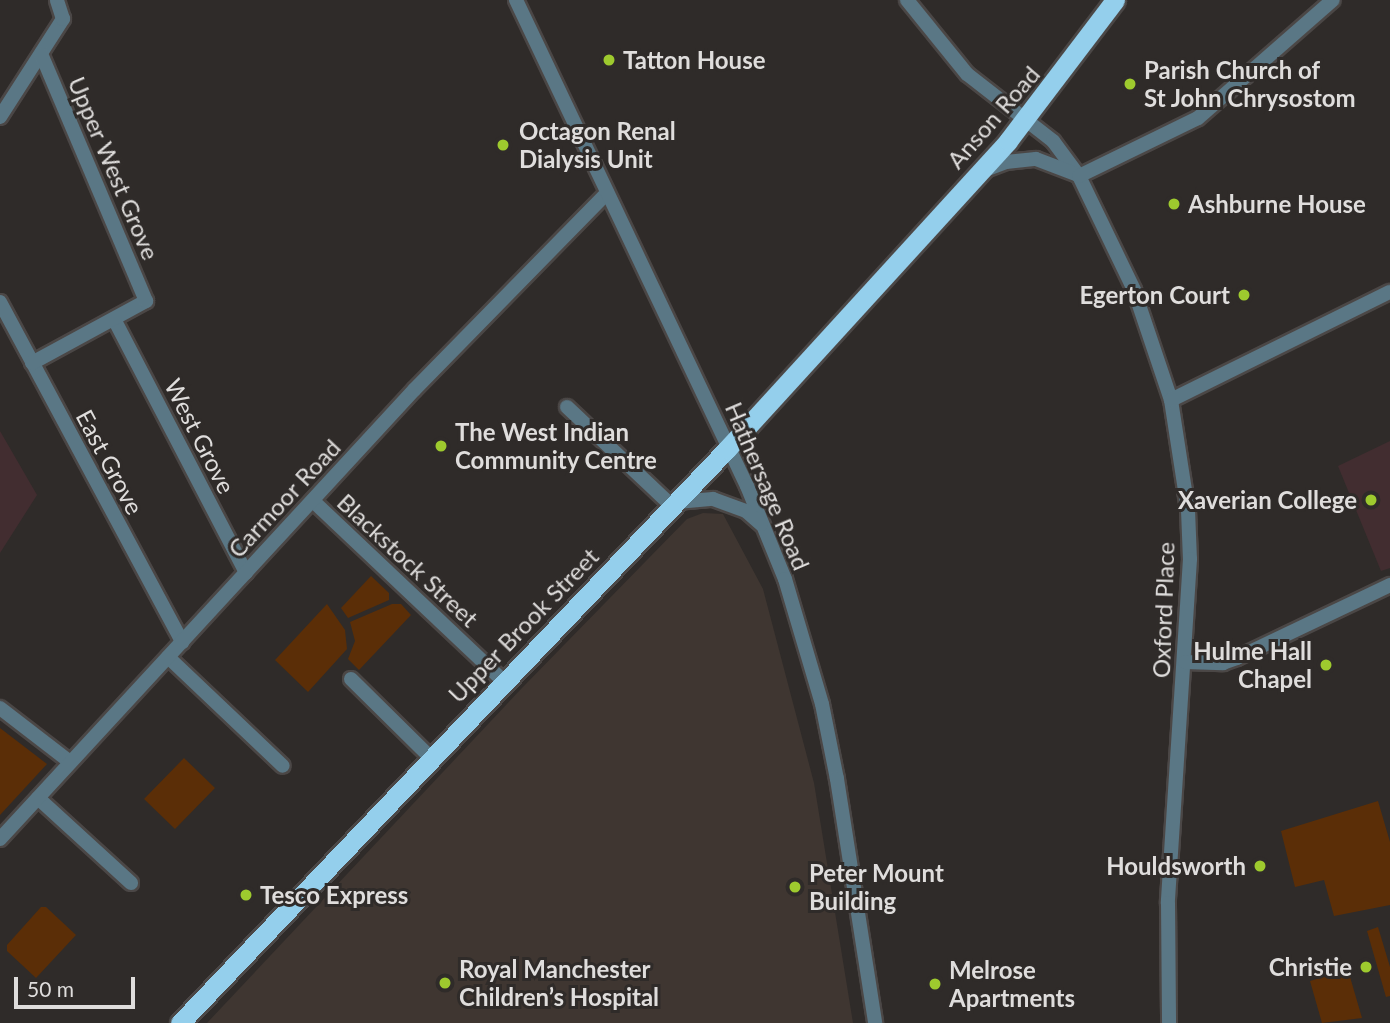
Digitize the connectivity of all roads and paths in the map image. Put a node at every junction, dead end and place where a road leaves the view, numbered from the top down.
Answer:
1 (57, 0) edge
2 (516, 0) edge
3 (907, 0) edge
4 (1115, 0) edge
5 (1334, 0) edge
6 (41, 54) junction
7 (0, 117) edge
8 (1027, 118) junction
9 (979, 172) junction
10 (1079, 176) junction
11 (607, 193) junction
12 (898, 258) joint
13 (1390, 292) edge
14 (0, 302) edge
15 (114, 319) junction
16 (32, 363) junction
17 (1171, 400) junction
18 (567, 407) dead end
19 (727, 449) junction
20 (313, 501) junction
21 (674, 504) junction
22 (765, 527) junction
23 (246, 573) junction
24 (1390, 585) edge
25 (182, 642) junction
26 (168, 657) junction
27 (1185, 662) junction
28 (351, 679) dead end
29 (502, 680) junction
30 (0, 708) edge
31 (430, 757) junction
32 (71, 762) junction
33 (283, 765) dead end
34 (38, 798) junction
35 (0, 839) edge
36 (131, 883) dead end
37 (180, 1023) edge
38 (875, 1023) edge
39 (1169, 1023) edge

1 - 6 street
2 - 11 street, Hathersage Road
3 - 8 street, Oxford Place
4 - 8 highway, Anson Road
5 - 10 street
6 - 7 street
6 - 15 street, Upper West Grove
8 - 9 highway, Anson Road
8 - 10 street, Oxford Place
9 - 10 street
9 - 12 highway, Anson Road
10 - 17 street, Oxford Place
11 - 19 street, Hathersage Road
11 - 20 street, Carmoor Road
12 - 19 highway, Upper Brook Street
13 - 17 street
14 - 16 street, East Grove
15 - 16 street
15 - 23 street, West Grove
16 - 25 street, East Grove
17 - 27 street, Oxford Place
18 - 21 street
19 - 21 highway, Upper Brook Street
19 - 22 street, Hathersage Road
20 - 23 street, Carmoor Road
20 - 29 street, Blackstock Street
21 - 22 street
21 - 29 highway, Upper Brook Street
22 - 38 street, Hathersage Road
23 - 25 street, Carmoor Road
24 - 27 street
25 - 26 street, Carmoor Road
26 - 32 street, Carmoor Road
26 - 33 street
27 - 39 street, Oxford Place
28 - 31 street
29 - 31 highway, Upper Brook Street
30 - 32 street
31 - 37 highway, Upper Brook Street
32 - 34 street, Carmoor Road
34 - 35 street, Carmoor Road
34 - 36 street

